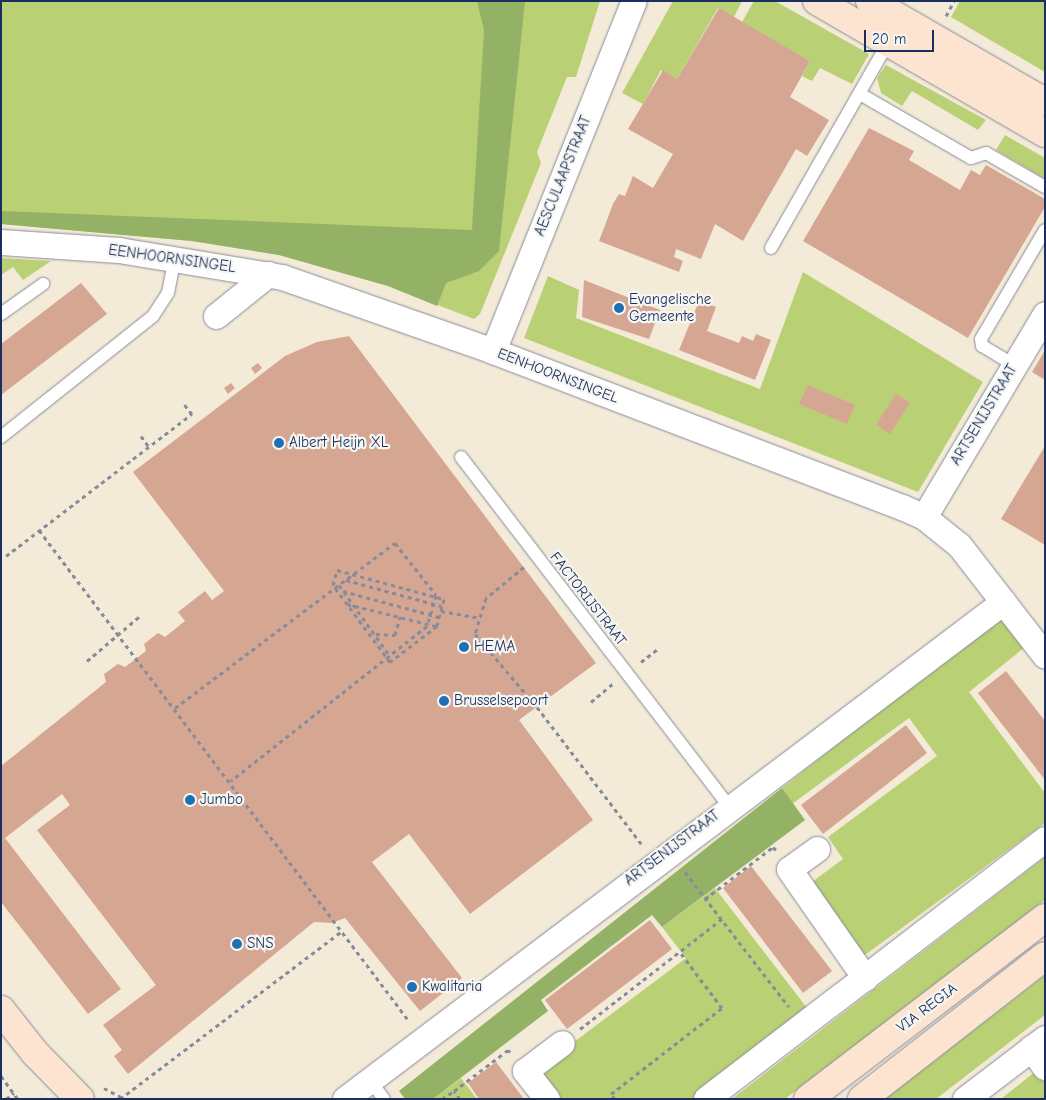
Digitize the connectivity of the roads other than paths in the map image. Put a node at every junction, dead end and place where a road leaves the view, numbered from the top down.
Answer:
1 (634, 1) edge
2 (817, 1) edge
3 (870, 1) edge
4 (888, 43) junction
5 (860, 94) junction
6 (1045, 102) edge
7 (1045, 133) edge
8 (1045, 187) edge
9 (1045, 230) edge
10 (1, 242) edge
11 (770, 248) dead end
12 (175, 258) junction
13 (268, 274) junction
14 (43, 284) dead end
15 (1, 314) edge
16 (1045, 314) edge
17 (216, 316) dead end
18 (493, 351) junction
19 (1014, 365) junction
20 (1, 437) edge
21 (461, 457) dead end
22 (924, 517) junction
23 (1003, 602) junction
24 (1045, 656) edge
25 (729, 806) junction
26 (1045, 839) edge
27 (816, 849) dead end
28 (1045, 918) edge
29 (1045, 956) edge
30 (865, 978) junction
31 (1, 1010) edge
32 (562, 1043) road end
33 (1040, 1051) edge
34 (35, 1053) junction
35 (377, 1089) edge
36 (59, 1099) edge
37 (80, 1099) edge
38 (345, 1099) edge
39 (546, 1099) edge
40 (706, 1099) edge
41 (808, 1099) edge
42 (862, 1099) edge
43 (965, 1099) edge

1 - 18 street, AESCULAAPSTRAAT
2 - 4 street
3 - 6 street
4 - 5 lane
4 - 7 street
5 - 8 lane
5 - 11 lane
9 - 19 lane
10 - 12 street, EENHOORNSINGEL
12 - 13 street, EENHOORNSINGEL
12 - 20 lane
13 - 17 street
13 - 18 street, EENHOORNSINGEL
14 - 15 lane
16 - 19 street, ARTSENIJSTRAAT
18 - 22 street, EENHOORNSINGEL
19 - 22 street, ARTSENIJSTRAAT
21 - 25 lane, FACTORIJSTRAAT
22 - 23 street, EENHOORNSINGEL
23 - 24 street, EENHOORNSINGEL
23 - 25 street, ARTSENIJSTRAAT
25 - 35 street, ARTSENIJSTRAAT
26 - 30 street
27 - 30 street
28 - 41 street, VIA REGIA
29 - 42 street, VIA REGIA
30 - 40 street
31 - 34 street
32 - 39 street
33 - 43 street
34 - 36 street
34 - 37 street
35 - 38 street, ARTSENIJSTRAAT

